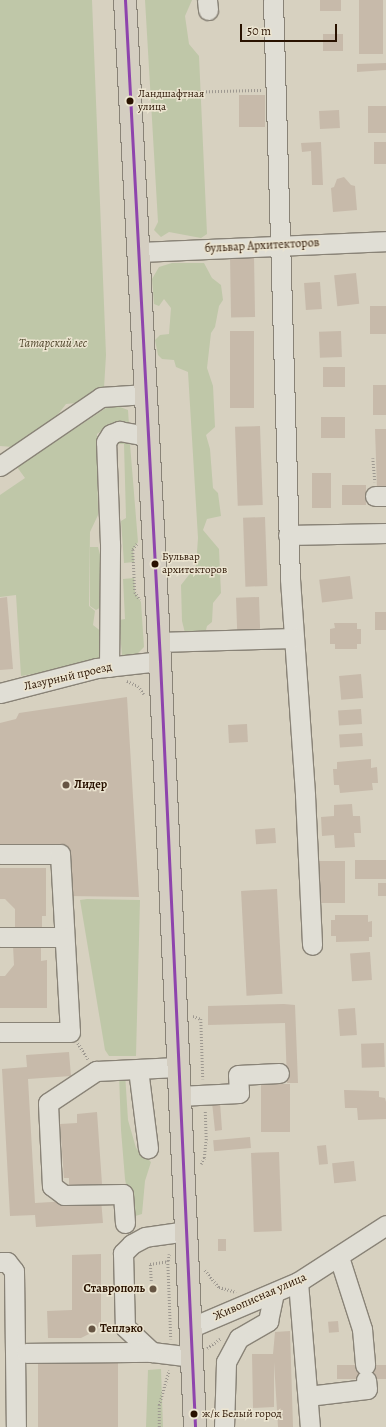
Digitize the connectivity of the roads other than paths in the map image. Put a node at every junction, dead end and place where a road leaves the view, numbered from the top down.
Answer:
1 (124, 0) edge
2 (273, 0) edge
3 (386, 241) edge
4 (279, 245) junction
5 (138, 252) junction
6 (146, 394) junction
7 (148, 436) junction
8 (0, 466) edge
9 (386, 533) edge
10 (288, 535) junction
11 (294, 638) junction
12 (159, 651) junction
13 (109, 667) junction
14 (0, 693) edge
15 (0, 854) edge
16 (0, 937) edge
17 (64, 937) junction
18 (312, 945) dead end
19 (0, 1032) edge
20 (177, 1067) junction
21 (138, 1069) junction
22 (279, 1073) dead end
23 (179, 1096) junction
24 (148, 1148) dead end
25 (125, 1223) dead end
26 (386, 1225) edge
27 (179, 1232) junction
28 (339, 1257) junction
29 (0, 1262) edge
30 (298, 1282) junction
31 (274, 1292) junction
32 (125, 1327) junction
33 (192, 1327) junction
34 (102, 1352) junction
35 (152, 1352) junction
36 (26, 1353) dead end
37 (193, 1356) junction
38 (308, 1396) junction
39 (16, 1427) edge
40 (195, 1427) edge
41 (224, 1427) edge
42 (310, 1427) edge

1 - 5 main road
2 - 4 street
3 - 4 street, бульвар Архитекторов
4 - 5 street, бульвар Архитекторов
4 - 10 street
5 - 6 main road
6 - 7 main road
6 - 8 street
7 - 12 main road
7 - 13 street
9 - 10 street
10 - 11 street
11 - 12 street, Лазурный проезд
11 - 18 street
12 - 13 street, Лазурный проезд
12 - 20 main road
13 - 14 street, Лазурный проезд
15 - 17 street
16 - 17 street
17 - 19 street
20 - 21 street
20 - 23 main road
21 - 24 street
21 - 25 street
22 - 23 street
23 - 27 main road
26 - 28 street, Живописная улица
27 - 32 street
27 - 33 main road
28 - 30 street, Живописная улица
28 - 38 street
29 - 39 street
30 - 31 street, Живописная улица
30 - 38 street
31 - 33 street, Живописная улица
31 - 41 street
32 - 34 street
32 - 35 street
33 - 37 main road
34 - 35 street
34 - 36 street
35 - 37 street
37 - 40 main road
38 - 42 street

